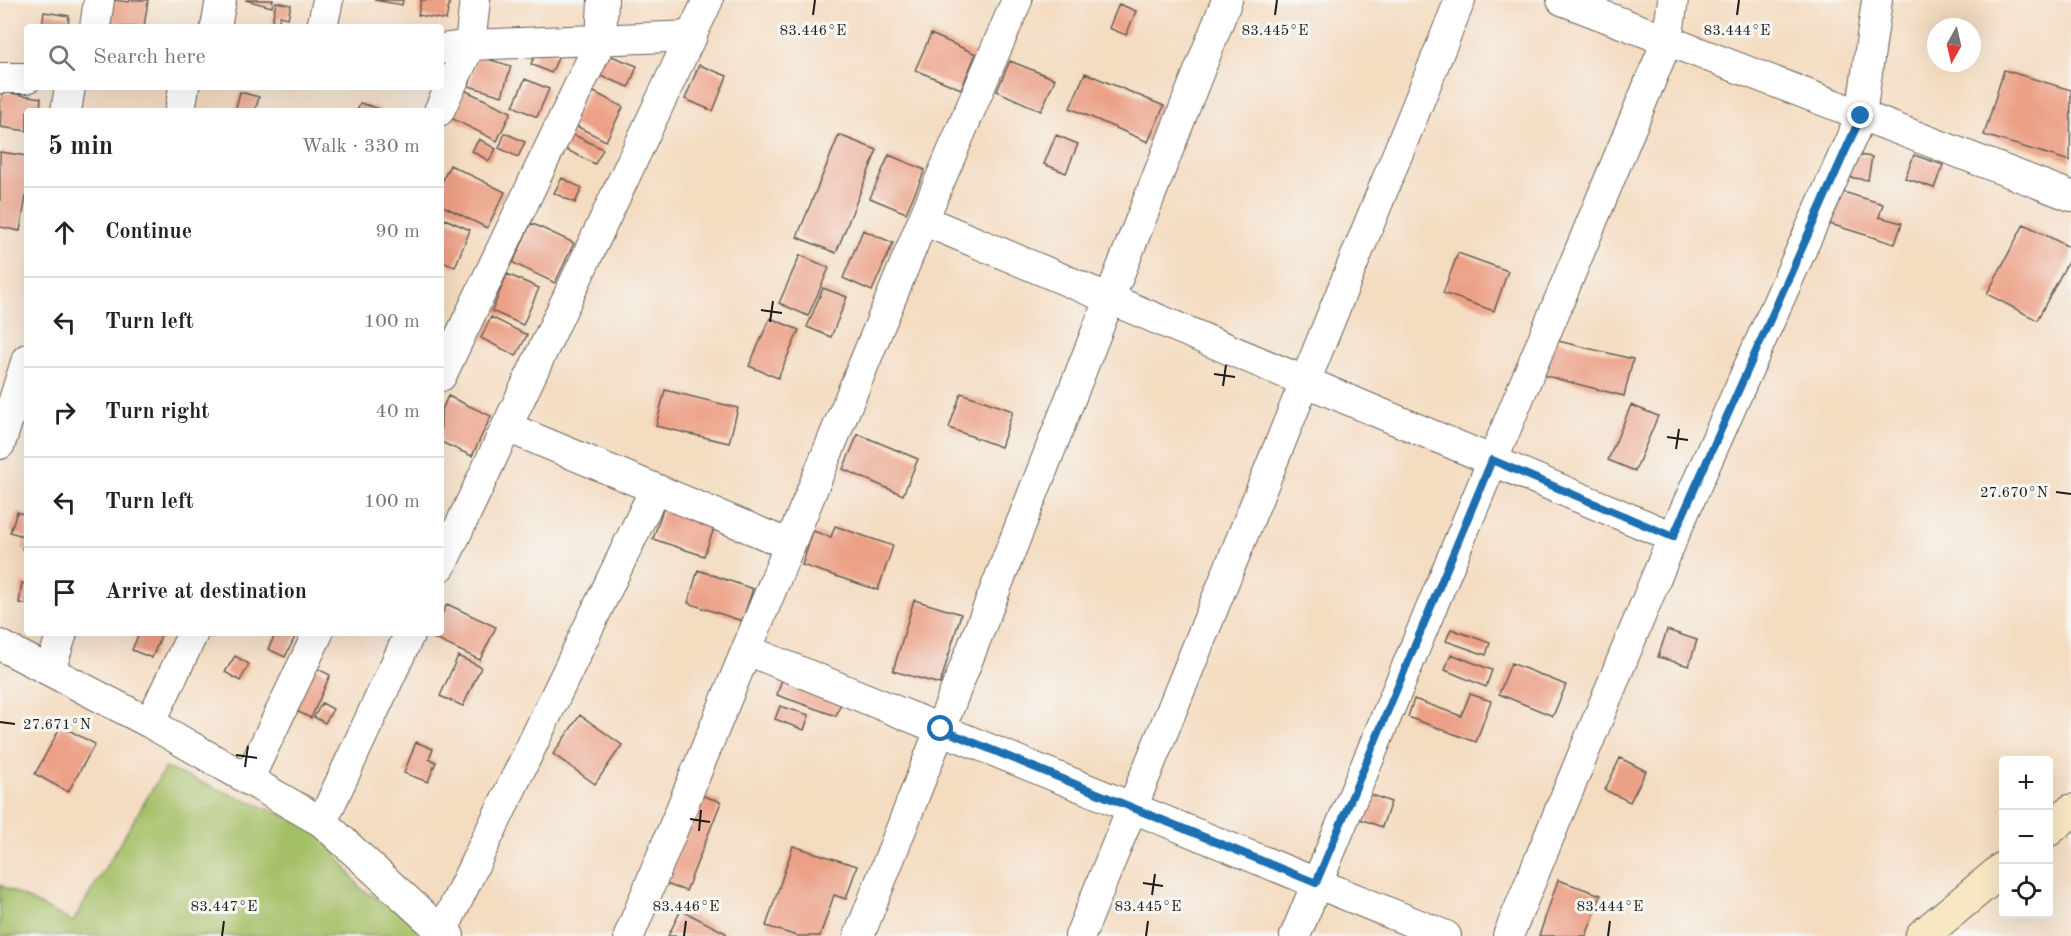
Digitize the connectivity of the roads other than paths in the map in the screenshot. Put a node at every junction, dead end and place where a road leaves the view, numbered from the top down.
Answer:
1 (99, 0) edge
2 (221, 0) edge
3 (328, 0) edge
4 (475, 0) edge
5 (603, 0) edge
6 (708, 0) edge
7 (1017, 0) edge
8 (1227, 0) edge
9 (1460, 0) edge
10 (1562, 0) edge
11 (1672, 0) edge
12 (1877, 0) edge
13 (95, 24) edge
14 (217, 24) edge
15 (323, 24) edge
16 (692, 36) junction
17 (601, 40) junction
18 (1667, 41) junction
19 (470, 45) junction
20 (444, 49) edge
21 (0, 78) edge
22 (24, 78) edge
23 (70, 90) edge
24 (184, 90) edge
25 (66, 108) edge
26 (180, 108) edge
27 (440, 108) edge
28 (1861, 116) junction
29 (2071, 196) edge
30 (923, 220) junction
31 (1110, 299) junction
32 (24, 368) edge
33 (444, 370) edge
34 (1305, 381) junction
35 (507, 427) junction
36 (0, 444) edge
37 (1492, 460) junction
38 (655, 489) junction
39 (1673, 537) junction
40 (790, 545) junction
41 (444, 560) edge
42 (61, 636) edge
43 (192, 636) edge
44 (317, 636) edge
45 (409, 636) edge
46 (0, 645) edge
47 (747, 650) junction
48 (50, 670) junction
49 (150, 723) junction
50 (941, 729) junction
51 (248, 780) junction
52 (1132, 808) junction
53 (2071, 811) edge
54 (322, 822) junction
55 (2053, 827) edge
56 (1999, 872) edge
57 (1316, 883) junction
58 (446, 934) edge
59 (629, 936) edge
60 (859, 936) edge
61 (1080, 936) edge
62 (1294, 936) edge
63 (1446, 936) edge
64 (1509, 936) edge
65 (1922, 936) edge

1 - 13 street
2 - 14 street
3 - 15 street
4 - 19 street
5 - 17 street
6 - 16 street
7 - 30 street
8 - 31 street
9 - 34 street
10 - 18 street
11 - 18 street
12 - 28 street
16 - 17 street
16 - 35 street
17 - 19 street
17 - 33 street
18 - 28 street
18 - 37 street
19 - 20 street
19 - 27 street
21 - 22 street
23 - 25 street
24 - 26 street
28 - 29 street
28 - 39 street
30 - 31 street
30 - 40 street
31 - 34 street
31 - 50 street
32 - 36 street
34 - 37 street
34 - 52 street
35 - 38 street
35 - 41 street
37 - 39 street
37 - 57 street
38 - 40 street
38 - 58 street
39 - 64 street
40 - 47 street
42 - 48 street
43 - 49 street
44 - 51 street
45 - 54 street
46 - 48 street
47 - 50 street
47 - 59 street
48 - 49 street
49 - 51 street
50 - 52 street
50 - 60 street
51 - 54 street
52 - 57 street
52 - 61 street
53 - 55 street
54 - 58 street
56 - 65 street
57 - 62 street
57 - 63 street

